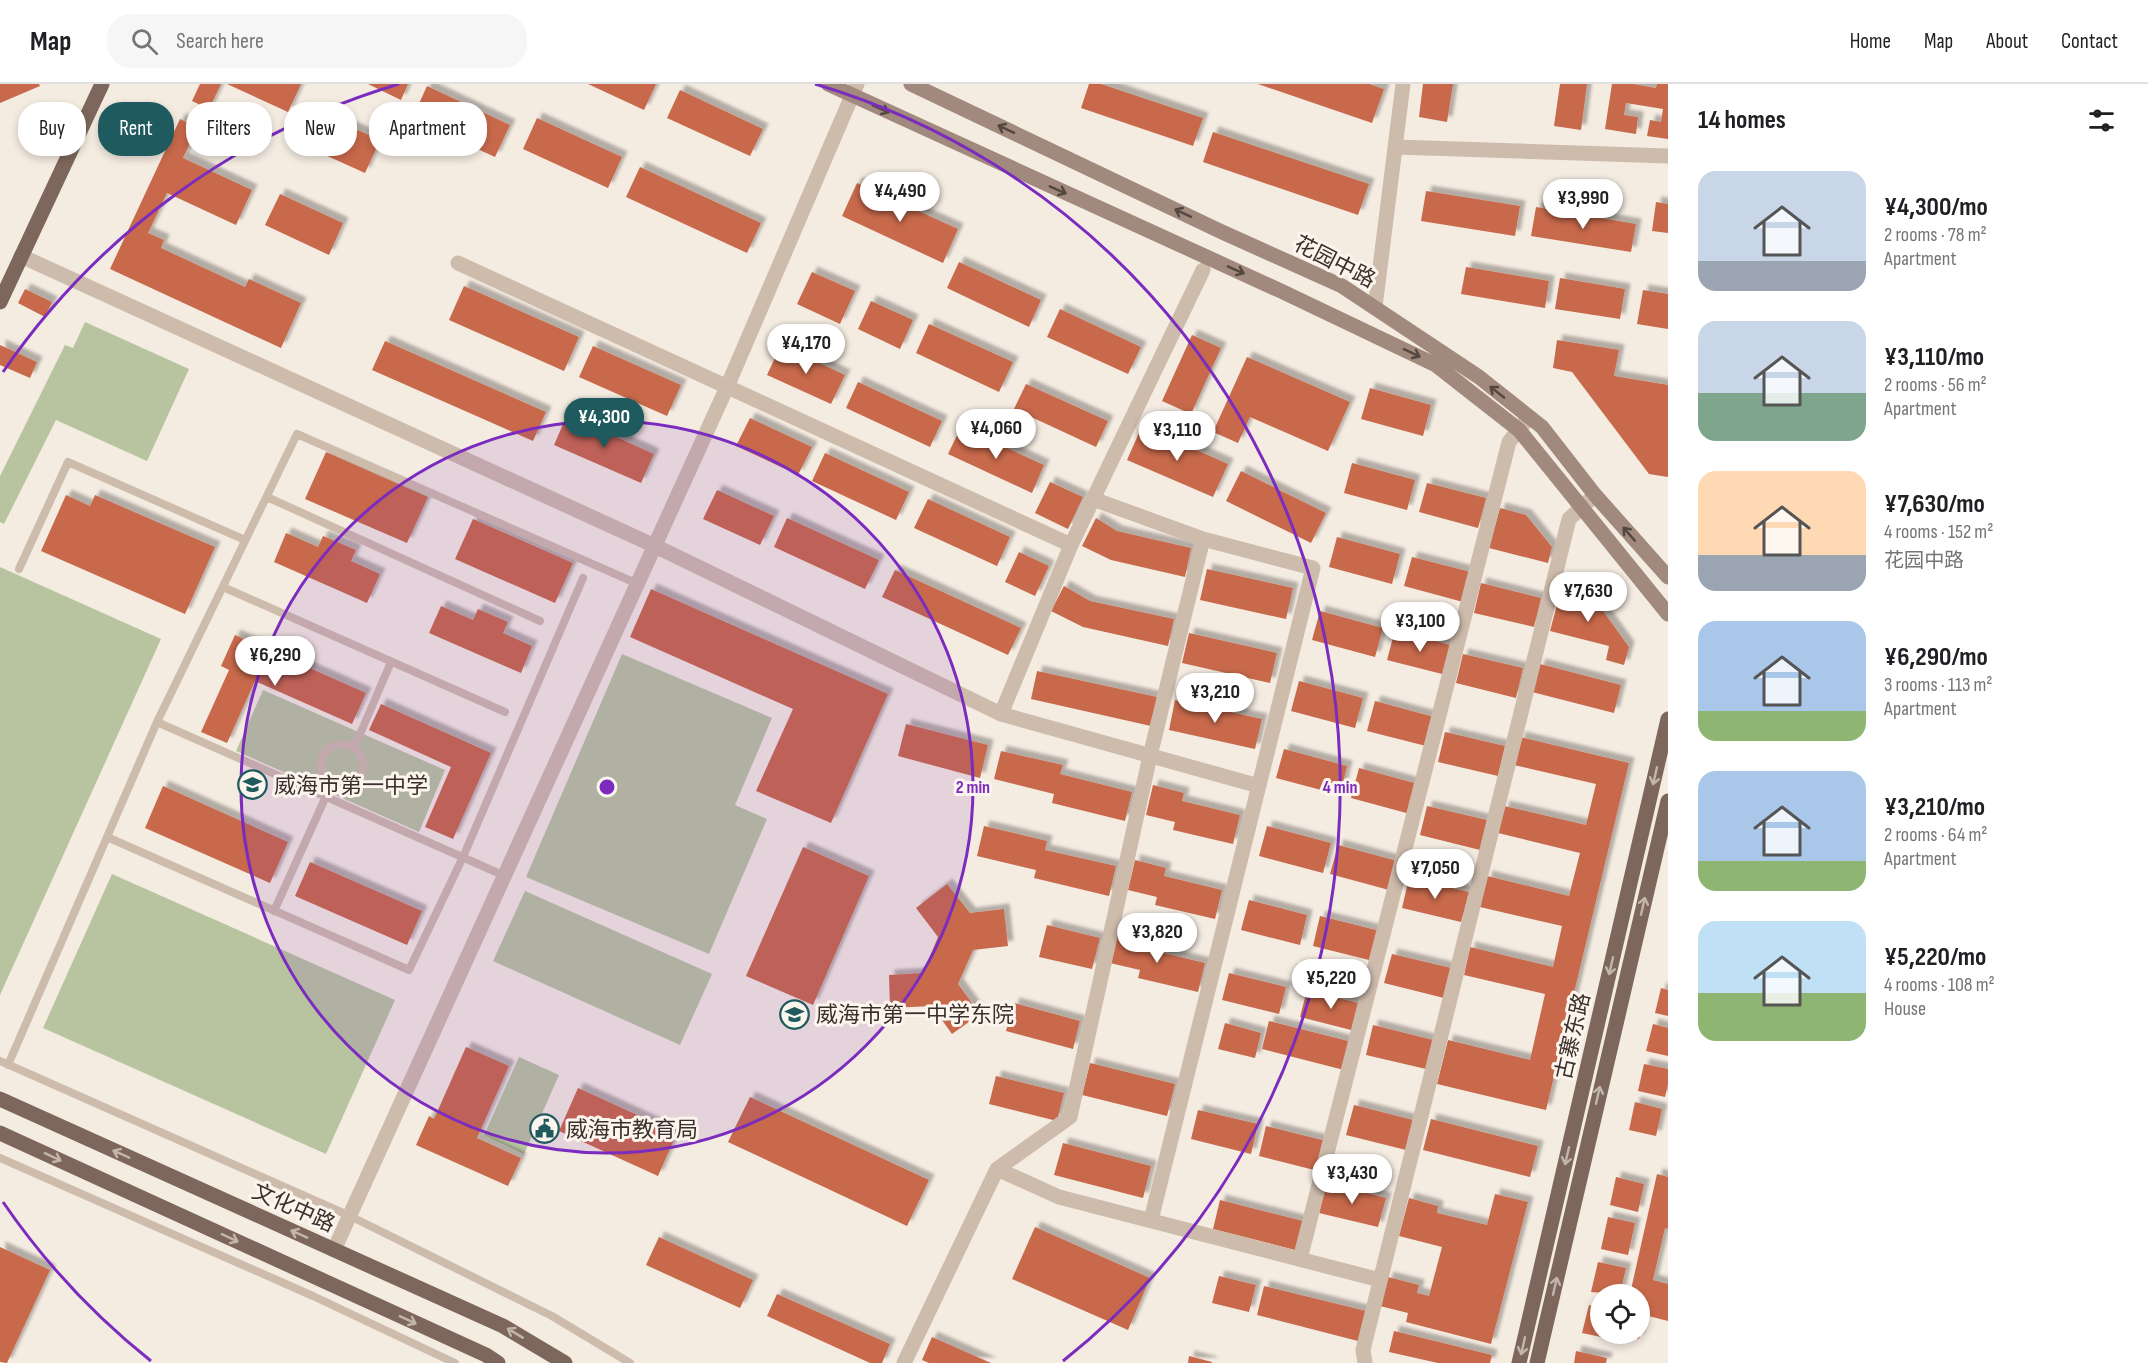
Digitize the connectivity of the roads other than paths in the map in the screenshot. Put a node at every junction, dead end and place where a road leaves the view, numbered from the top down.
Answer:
1 (102, 84) edge
2 (828, 84) edge
3 (911, 84) edge
4 (1404, 84) edge
5 (855, 90) edge
6 (1396, 147) junction
7 (1668, 156) edge
8 (21, 256) junction
9 (458, 262) dead end
10 (1203, 270) dead end
11 (0, 302) edge
12 (1375, 307) junction
13 (727, 387) junction
14 (1529, 417) junction
15 (1519, 429) junction
16 (1595, 495) junction
17 (267, 497) junction
18 (1093, 500) junction
19 (1582, 507) junction
20 (1203, 539) junction
21 (245, 540) junction
22 (1071, 545) junction
23 (655, 546) junction
24 (19, 569) dead end
25 (1668, 578) edge
26 (583, 579) dead end
27 (638, 584) junction
28 (223, 587) junction
29 (1668, 614) edge
30 (540, 621) dead end
31 (391, 662) junction
32 (505, 712) dead end
33 (1001, 714) junction
34 (1668, 719) edge
35 (157, 722) junction
36 (354, 748) junction
37 (1150, 756) junction
38 (332, 783) junction
39 (1259, 786) junction
40 (326, 796) junction
41 (1668, 801) edge
42 (107, 837) junction
43 (463, 857) junction
44 (505, 876) junction
45 (274, 911) junction
46 (4, 1063) edge
47 (0, 1100) edge
48 (0, 1132) edge
49 (0, 1158) edge
50 (997, 1169) junction
51 (350, 1216) junction
52 (1151, 1220) junction
53 (334, 1250) junction
54 (1300, 1259) junction
55 (1380, 1280) junction
56 (455, 1363) edge
57 (498, 1363) edge
58 (565, 1363) edge
59 (630, 1363) edge
60 (904, 1363) edge
61 (1365, 1363) edge
62 (1520, 1363) edge
63 (1537, 1363) edge

1 - 8 main road
2 - 5 main road
12 -> 3 main road, 花园中路
4 - 6 street
5 - 13 street
5 -> 15 main road
6 - 7 street
6 - 12 street
8 - 11 main road
8 - 23 street
9 - 13 street
10 - 18 street
14 -> 12 main road, 花园中路
13 - 22 street
13 - 23 street
14 - 15 street
14 - 16 main road, 花园中路
15 - 19 main road
15 - 54 street
16 - 19 street
25 -> 16 main road, 花园中路
17 - 21 lane
17 - 27 lane
17 - 30 lane
18 - 20 street
18 - 22 street
19 - 29 main road
19 - 55 street
20 - 37 street
20 - 39 street
21 - 24 lane
21 - 28 lane
22 - 33 street
23 - 27 street
23 - 33 street
26 - 43 lane
27 - 44 street
28 - 31 lane
28 - 35 lane
31 - 32 lane
31 - 36 lane
33 - 37 street
34 -> 62 main road, 古寨东路
35 - 40 lane
35 - 42 lane
36 - 38 lane
36 - 38 lane
37 - 39 street
37 - 50 street
38 - 40 lane
39 - 52 street
40 - 43 lane
40 - 45 lane
63 -> 41 main road, 古寨东路
42 - 45 lane
42 - 46 lane
43 - 44 lane
43 - 45 lane
44 - 51 street
46 - 51 lane
53 -> 47 main road, 文化中路
48 -> 57 main road
49 - 56 lane
50 - 52 street
50 - 60 street
51 - 53 street
51 - 59 lane
52 - 54 street
58 -> 53 main road, 文化中路
54 - 55 street
55 - 61 street

